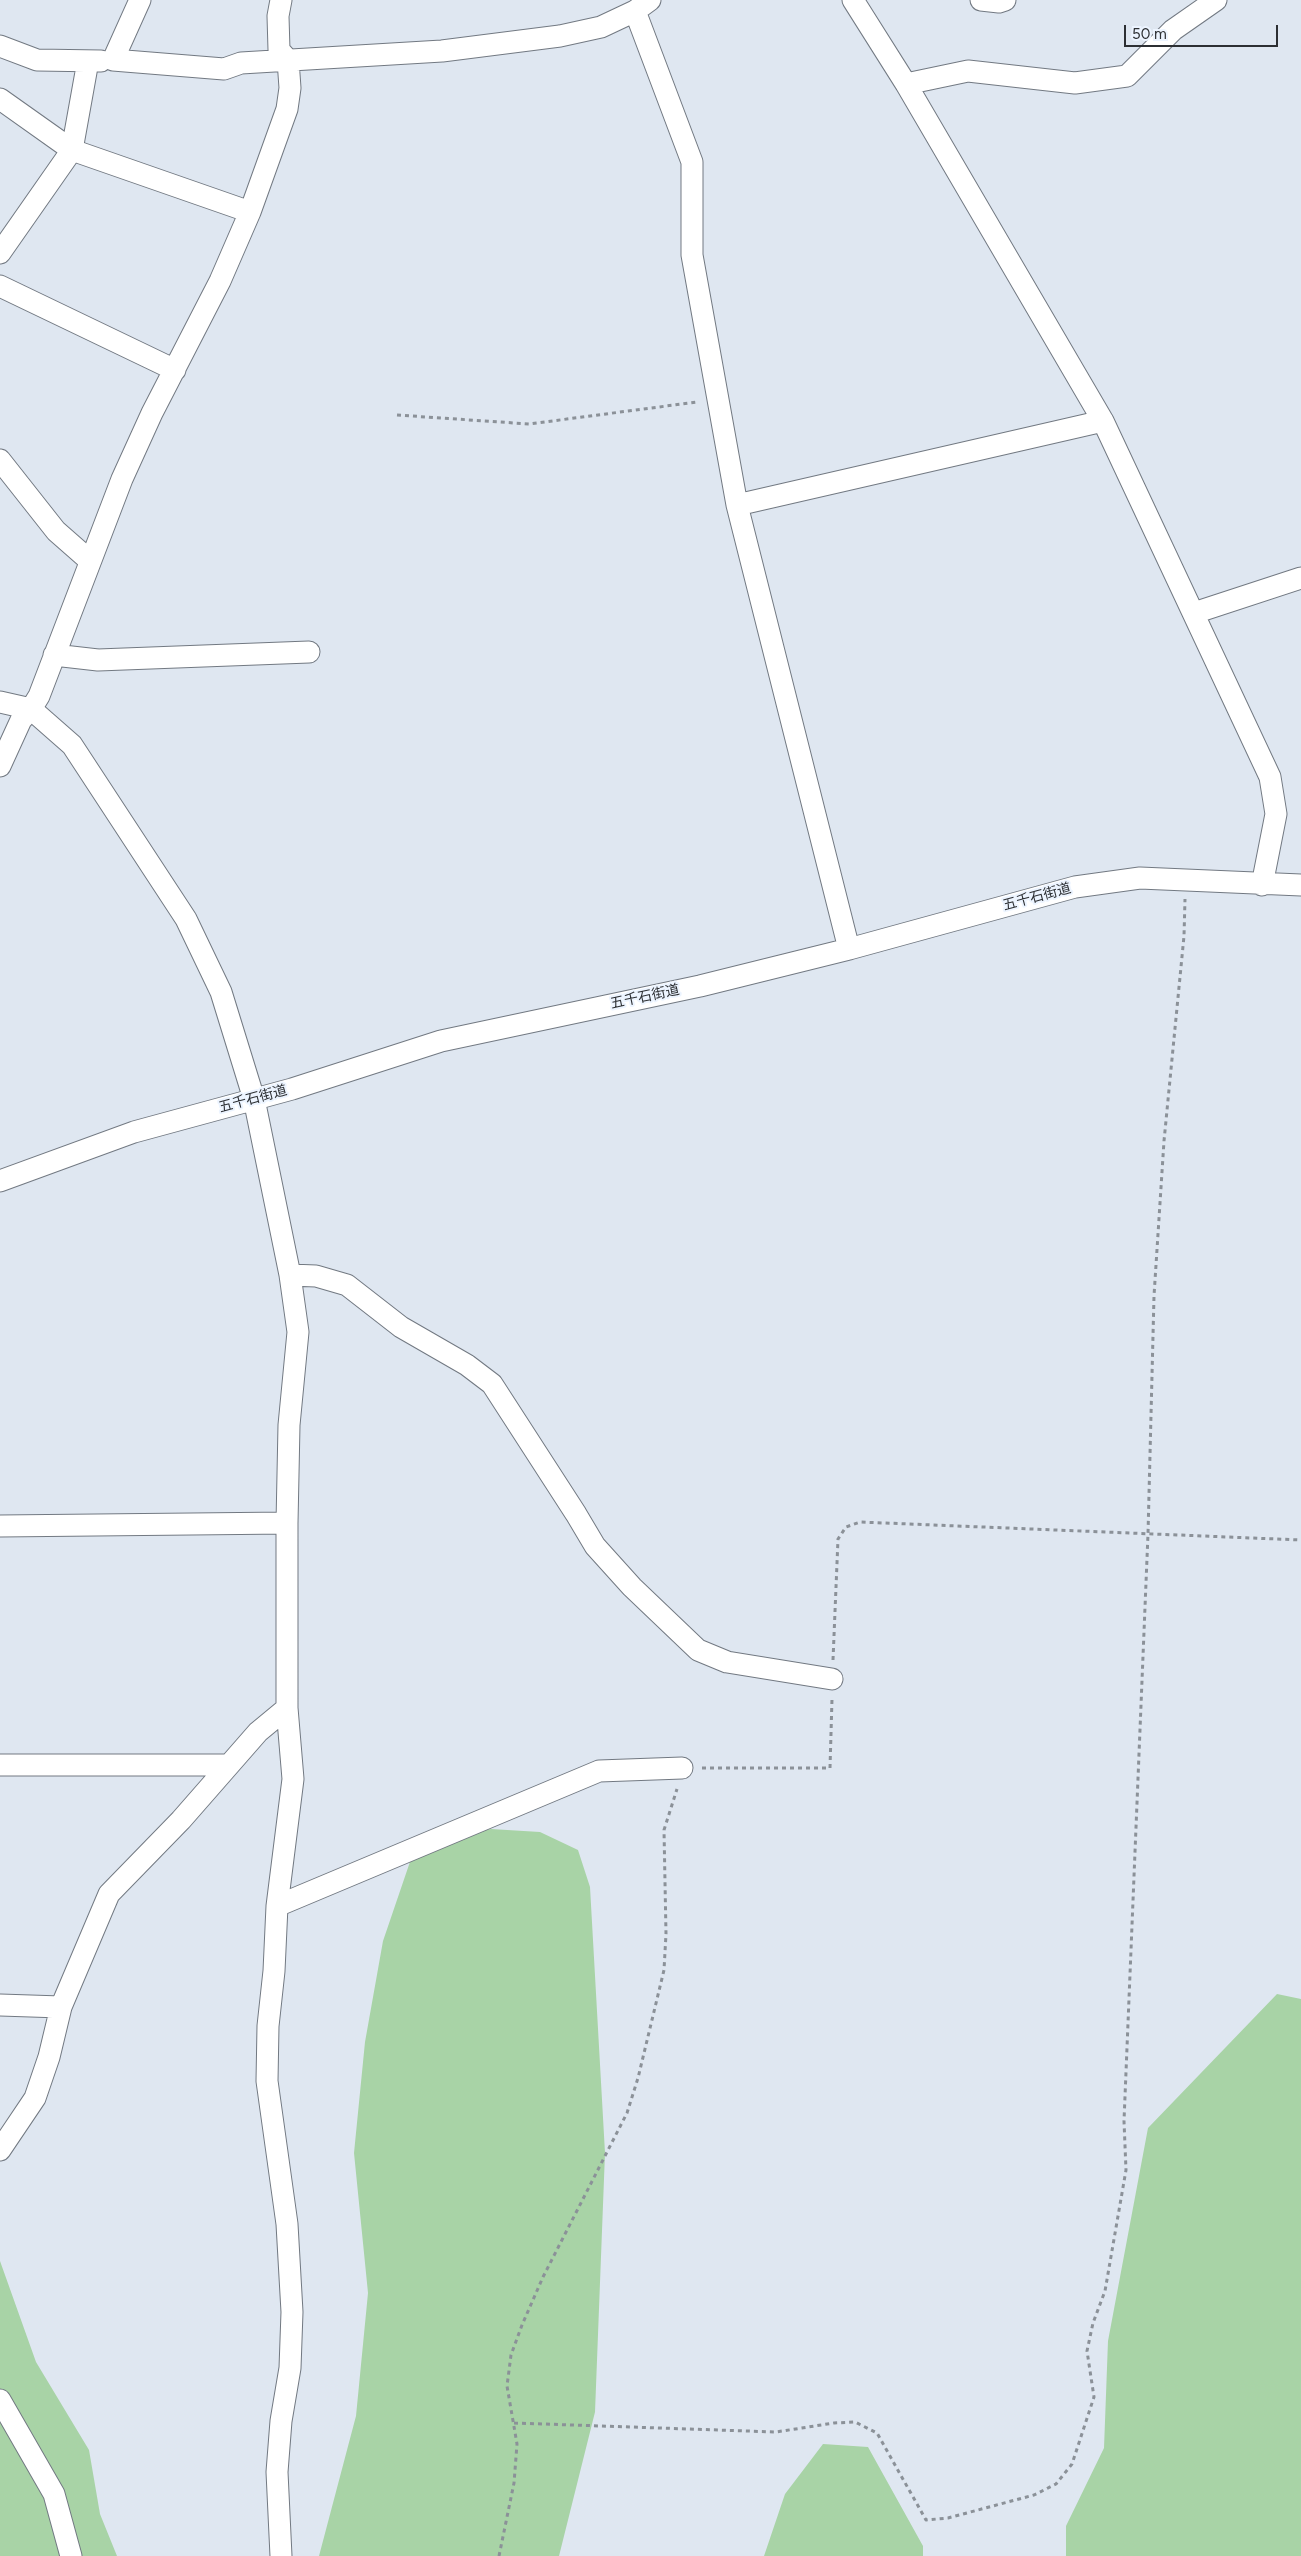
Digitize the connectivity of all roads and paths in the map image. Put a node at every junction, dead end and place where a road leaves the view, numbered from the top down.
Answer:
1 (140, 0) edge
2 (281, 0) edge
3 (854, 0) edge
4 (981, 0) edge
5 (1005, 0) edge
6 (1216, 0) edge
7 (642, 5) edge
8 (0, 46) edge
9 (113, 60) junction
10 (288, 60) junction
11 (88, 61) junction
12 (906, 84) junction
13 (0, 99) edge
14 (72, 150) junction
15 (250, 212) junction
16 (0, 253) edge
17 (0, 286) edge
18 (175, 370) junction
19 (718, 399) junction
20 (397, 415) dead end
21 (1103, 421) junction
22 (0, 460) edge
23 (737, 505) junction
24 (90, 560) junction
25 (1301, 578) edge
26 (1194, 613) junction
27 (309, 652) dead end
28 (54, 655) junction
29 (0, 702) edge
30 (31, 709) junction
31 (0, 766) edge
32 (1186, 880) junction
33 (1262, 885) junction
34 (1301, 885) edge
35 (849, 949) junction
36 (254, 1099) junction
37 (0, 1181) edge
38 (290, 1275) junction
39 (287, 1523) junction
40 (0, 1526) edge
41 (1148, 1534) junction
42 (1301, 1540) edge
43 (832, 1679) junction
44 (287, 1708) junction
45 (0, 1765) edge
46 (228, 1765) junction
47 (682, 1768) junction
48 (277, 1906) junction
49 (0, 2005) edge
50 (61, 2006) junction
51 (0, 2150) edge
52 (0, 2400) edge
53 (514, 2423) junction
54 (71, 2556) edge
55 (281, 2556) edge
56 (499, 2556) edge

1 - 9 street
2 - 10 street
3 - 12 street
4 - 5 street
6 - 12 street
7 - 10 street
7 - 19 street
8 - 11 street
9 - 10 street
9 - 11 street
10 - 15 street
11 - 14 street
12 - 21 street
13 - 14 street
14 - 15 street
14 - 16 street
15 - 18 street
17 - 18 street
18 - 24 street
19 - 20 path
19 - 23 street
21 - 23 street
21 - 26 street
22 - 24 street
23 - 35 street
24 - 28 street
25 - 26 street
26 - 33 street
27 - 28 street
28 - 30 street
29 - 30 street
30 - 31 street
30 - 36 street
32 - 33 street, 五千石街道
32 - 35 street, 五千石街道
32 - 41 path
33 - 34 street, 五千石街道
35 - 36 street, 五千石街道
36 - 37 street, 五千石街道
36 - 38 street
38 - 39 street
38 - 43 street
39 - 40 street
39 - 44 street
41 - 42 path
41 - 43 path
41 - 53 path
43 - 47 path
44 - 46 street
44 - 48 street
45 - 46 street
46 - 50 street
47 - 48 street
47 - 53 path
48 - 55 street
49 - 50 street
50 - 51 street
52 - 54 street
53 - 56 path

